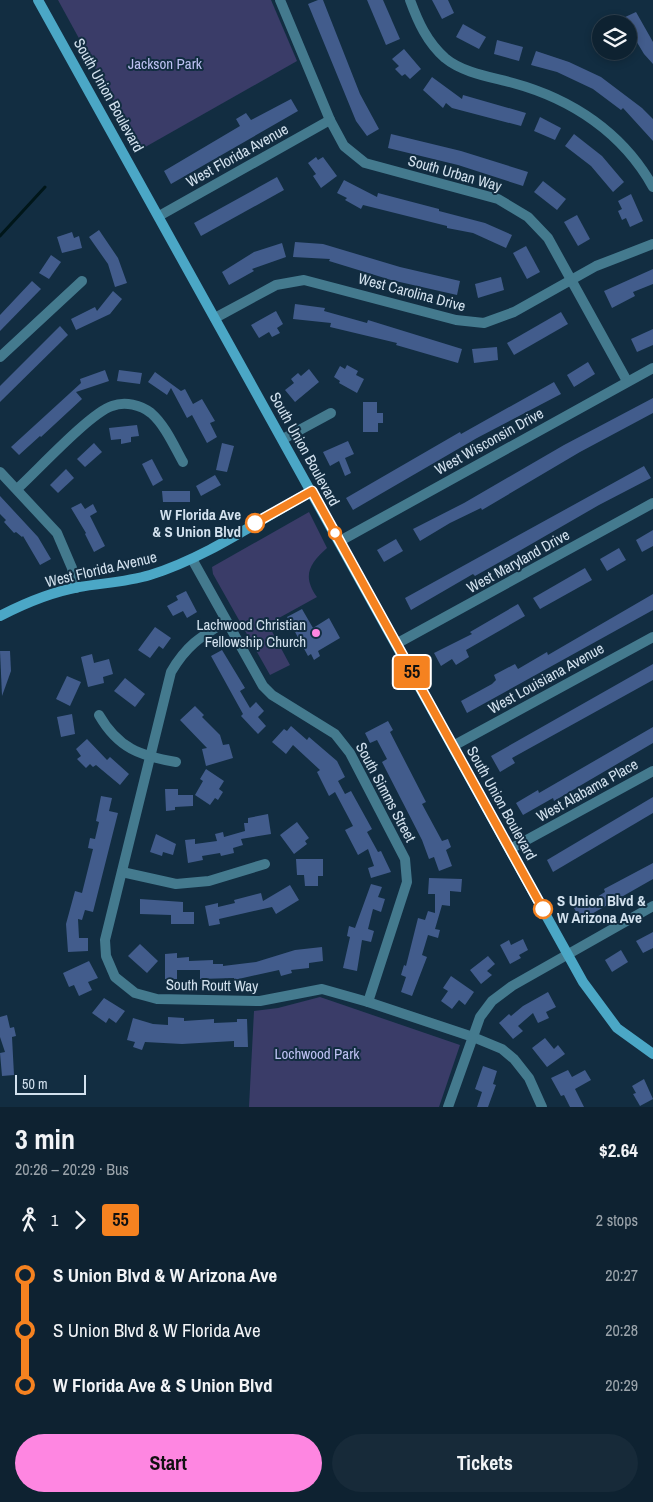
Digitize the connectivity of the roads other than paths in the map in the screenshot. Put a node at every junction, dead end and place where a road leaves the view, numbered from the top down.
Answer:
1 (38, 0) edge
2 (280, 0) edge
3 (410, 0) edge
4 (330, 120) junction
5 (653, 187) edge
6 (159, 216) junction
7 (653, 244) edge
8 (571, 279) junction
9 (82, 280) dead end
10 (215, 318) junction
11 (0, 357) edge
12 (653, 368) edge
13 (627, 381) junction
14 (331, 413) dead end
15 (283, 439) junction
16 (183, 462) dead end
17 (0, 472) edge
18 (17, 489) junction
19 (312, 491) junction
20 (653, 503) edge
21 (340, 541) junction
22 (192, 559) junction
23 (76, 588) junction
24 (0, 616) edge
25 (226, 622) junction
26 (653, 637) edge
27 (396, 644) junction
28 (99, 715) dead end
29 (453, 746) junction
30 (151, 758) junction
31 (176, 762) dead end
32 (653, 771) edge
33 (510, 849) junction
34 (266, 864) dead end
35 (122, 872) junction
36 (653, 906) edge
37 (567, 954) junction
38 (368, 1002) junction
39 (473, 1037) junction
40 (653, 1054) edge
41 (448, 1107) edge
42 (542, 1107) edge

1 - 6 main road, South Union Boulevard
2 - 4 street, South Urban Way
3 - 5 street
4 - 6 street, West Florida Avenue
4 - 8 street, South Urban Way
6 - 10 main road, South Union Boulevard
7 - 8 street, West Carolina Drive
8 - 10 street, West Carolina Drive
8 - 13 street, South Urban Way
9 - 11 street
10 - 15 main road, South Union Boulevard
12 - 13 street, West Wisconsin Drive
13 - 21 street, West Wisconsin Drive
14 - 15 street
15 - 19 main road, South Union Boulevard
16 - 18 street
17 - 18 street
18 - 23 street
19 - 21 main road, South Union Boulevard
19 - 22 main road, West Florida Avenue
20 - 27 street, West Maryland Drive
21 - 27 main road, South Union Boulevard
22 - 23 main road, West Florida Avenue
22 - 25 street, South Simms Street
23 - 24 main road, West Florida Avenue
25 - 30 street, South Routt Way
25 - 38 street, South Simms Street
26 - 29 street, West Louisiana Avenue
27 - 29 main road, South Union Boulevard
28 - 30 street
29 - 33 main road, South Union Boulevard
30 - 31 street
30 - 35 street, South Routt Way
32 - 33 street, West Alabama Place
33 - 37 main road, South Union Boulevard
34 - 35 street
35 - 38 street, South Routt Way
36 - 37 street
37 - 39 street
37 - 40 main road, South Union Boulevard
38 - 39 street, South Routt Way
39 - 41 street
39 - 42 street, South Routt Way

